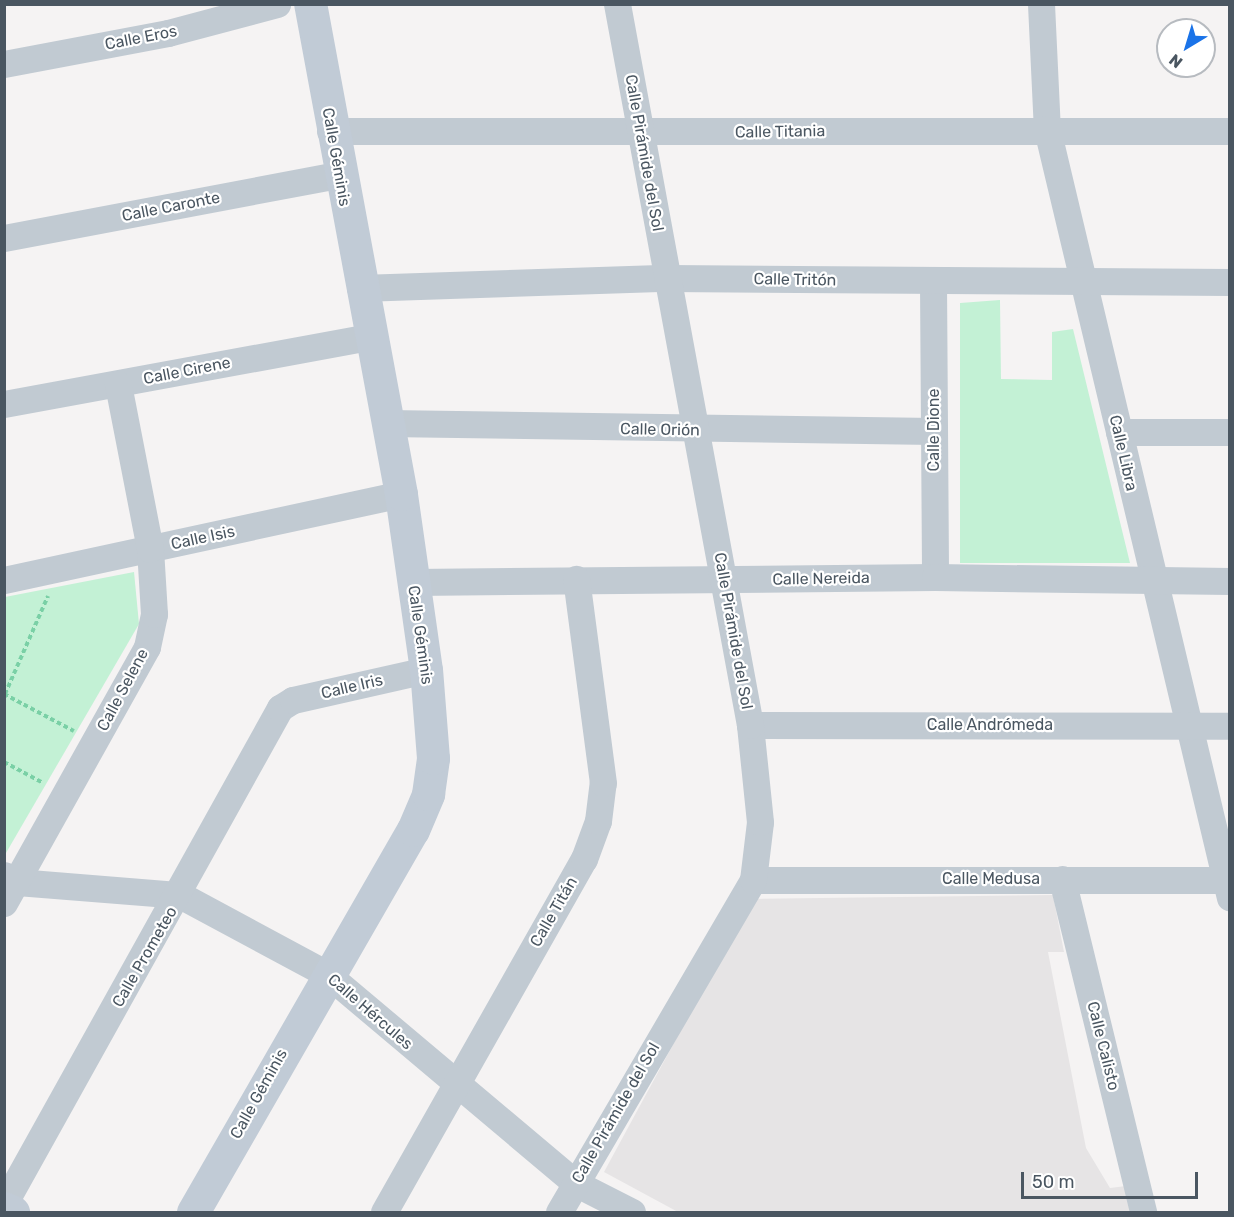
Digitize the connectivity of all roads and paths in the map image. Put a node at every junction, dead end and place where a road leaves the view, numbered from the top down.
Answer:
1 (277, 4) edge
2 (310, 4) edge
3 (617, 4) edge
4 (1041, 4) edge
5 (4, 64) edge
6 (1047, 129) junction
7 (330, 131) junction
8 (1230, 131) edge
9 (641, 134) junction
10 (339, 175) junction
11 (4, 238) edge
12 (667, 278) junction
13 (933, 282) junction
14 (1083, 282) junction
15 (1230, 282) edge
16 (360, 288) junction
17 (369, 337) junction
18 (118, 384) junction
19 (4, 404) edge
20 (386, 423) junction
21 (934, 430) junction
22 (698, 431) junction
23 (1119, 432) junction
24 (1230, 432) edge
25 (401, 494) junction
26 (150, 549) junction
27 (60, 568) junction
28 (935, 577) junction
29 (576, 579) junction
30 (4, 580) edge
31 (723, 581) junction
32 (1230, 581) edge
33 (413, 582) junction
34 (1154, 582) junction
35 (426, 670) junction
36 (5, 694) edge
37 (280, 708) joint
38 (750, 725) junction
39 (1188, 725) junction
40 (1230, 726) edge
41 (96, 742) junction
42 (4, 762) edge
43 (65, 795) junction
44 (1062, 879) junction
45 (753, 880) junction
46 (1228, 886) edge
47 (9, 887) edge
48 (180, 894) junction
49 (327, 974) junction
50 (455, 1085) junction
51 (575, 1183) junction
52 (4, 1206) edge
53 (13, 1212) edge
54 (193, 1212) edge
55 (384, 1212) edge
56 (559, 1212) edge
57 (632, 1212) edge
58 (1143, 1212) edge

1 - 5 street, Calle Eros
2 - 7 street, Calle Géminis
3 - 9 street, Calle Pirámide del Sol
4 - 6 street, Calle Libra
6 - 8 street, Calle Titania
6 - 9 street, Calle Titania
6 - 14 street, Calle Libra
7 - 9 street, Calle Titania
7 - 10 street, Calle Géminis
9 - 12 street, Calle Pirámide del Sol
10 - 11 street, Calle Caronte
10 - 16 street, Calle Géminis
12 - 13 street, Calle Tritón
12 - 16 street, Calle Tritón
12 - 22 street, Calle Pirámide del Sol
13 - 14 street, Calle Tritón
13 - 21 street, Calle Dione
14 - 15 street, Calle Tritón
14 - 23 street, Calle Libra
16 - 17 street, Calle Géminis
17 - 18 street, Calle Cirene
17 - 20 street, Calle Géminis
18 - 19 street, Calle Cirene
18 - 26 street, Calle Selene
20 - 22 street, Calle Orión
20 - 25 street, Calle Géminis
21 - 22 street, Calle Orión
21 - 28 street, Calle Dione
22 - 31 street, Calle Pirámide del Sol
23 - 24 street
23 - 34 street, Calle Libra
25 - 26 street, Calle Isis
25 - 33 street, Calle Géminis
26 - 27 street, Calle Isis
26 - 41 street, Calle Selene
27 - 30 street, Calle Isis
27 - 36 path
28 - 31 street, Calle Nereida
28 - 34 street, Calle Nereida
29 - 31 street, Calle Nereida
29 - 33 street, Calle Nereida
29 - 50 street, Calle Titán
31 - 38 street, Calle Pirámide del Sol
32 - 34 street, Calle Nereida
33 - 35 street, Calle Géminis
34 - 39 street, Calle Libra
35 - 37 street, Calle Iris
35 - 49 street, Calle Géminis
36 - 41 path
37 - 48 street, Calle Prometeo
38 - 39 street, Calle Andrómeda
38 - 45 street, Calle Pirámide del Sol
39 - 40 street, Calle Andrómeda
39 - 46 street, Calle Libra
41 - 43 street, Calle Selene
42 - 43 path
43 - 47 street, Calle Selene
44 - 45 street, Calle Medusa
44 - 46 street, Calle Medusa
44 - 58 street, Calle Calisto
45 - 51 street, Calle Pirámide del Sol
47 - 48 street, Calle Hércules
48 - 49 street, Calle Hércules
48 - 52 street, Calle Prometeo
49 - 50 street, Calle Hércules
49 - 54 street, Calle Géminis
50 - 51 street, Calle Hércules
50 - 55 street, Calle Titán
51 - 56 street, Calle Pirámide del Sol
51 - 57 street, Calle Hércules
52 - 53 street

